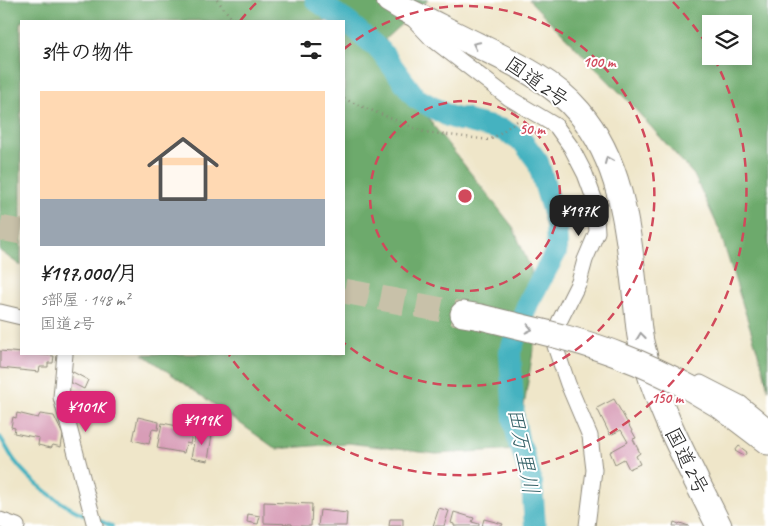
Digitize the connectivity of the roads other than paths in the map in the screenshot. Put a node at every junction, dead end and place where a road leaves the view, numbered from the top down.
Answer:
1 (397, 5) edge
2 (0, 312) edge
3 (20, 316) edge
4 (472, 316) tunnel mouth
5 (65, 355) edge
6 (685, 379) junction
7 (768, 423) edge
8 (768, 442) edge
9 (0, 520) edge
10 (94, 520) edge
11 (17, 526) edge
12 (588, 526) edge
13 (719, 526) edge

1 - 12 street
13 -> 1 highway, 国道2号
2 - 3 street
4 -> 6 highway, bridge
5 - 10 street
6 - 7 street
6 - 8 highway
9 - 11 street

